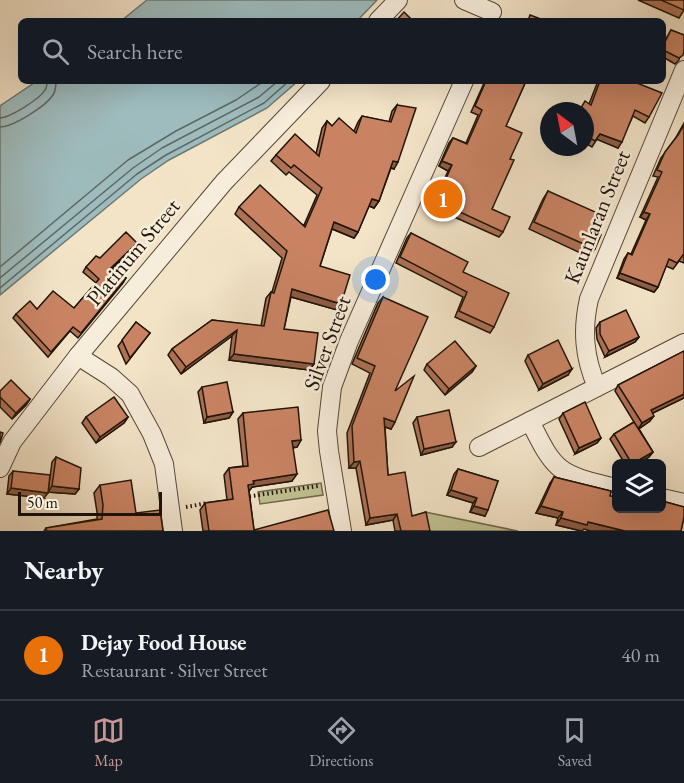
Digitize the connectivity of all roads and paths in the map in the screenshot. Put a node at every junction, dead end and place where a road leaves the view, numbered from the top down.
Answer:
1 (398, 0) edge
2 (464, 0) edge
3 (493, 11) edge
4 (381, 18) edge
5 (684, 69) edge
6 (318, 84) edge
7 (463, 84) edge
8 (684, 343) edge
9 (78, 356) junction
10 (597, 387) junction
11 (530, 421) junction
12 (479, 447) dead end
13 (0, 468) edge
14 (335, 483) junction
15 (612, 487) edge
16 (241, 498) edge
17 (666, 499) edge
18 (217, 502) edge
19 (684, 502) edge
20 (170, 509) junction
21 (173, 531) edge
22 (342, 531) edge

1 - 4 street
2 - 3 street
5 - 10 street, Kaunlaran Street
6 - 9 street, Platinum Street
7 - 14 street, Silver Street
8 - 10 street
9 - 13 street, Platinum Street
9 - 20 street
10 - 11 street
11 - 12 street
11 - 15 street
14 - 16 path
14 - 22 street, Silver Street
17 - 19 street
18 - 20 path
20 - 21 street

